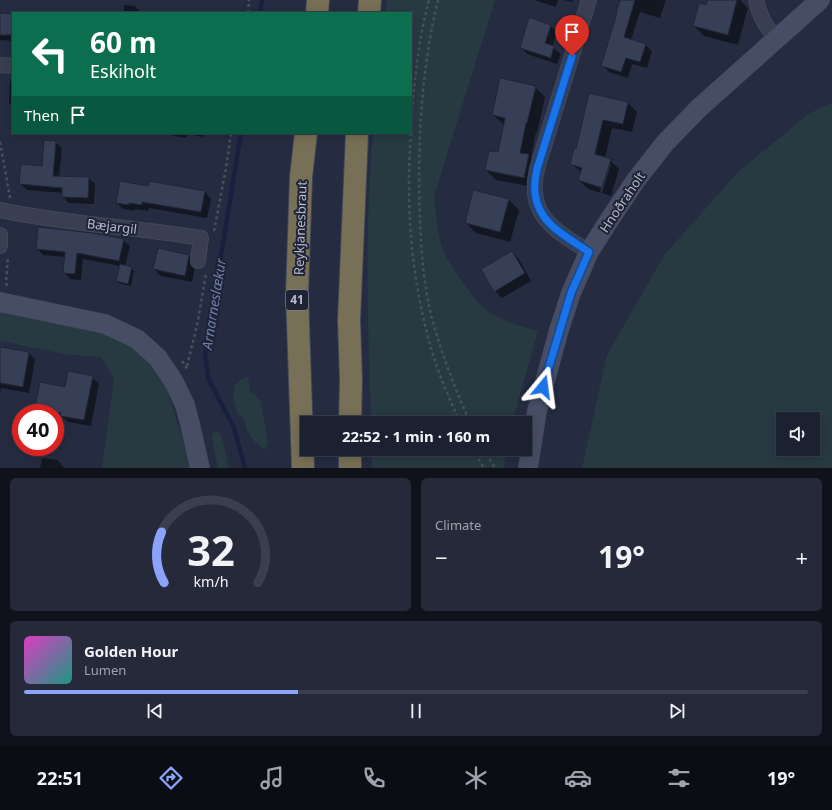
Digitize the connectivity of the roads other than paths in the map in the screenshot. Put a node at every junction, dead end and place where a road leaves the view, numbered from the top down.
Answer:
1 (318, 0) edge
2 (370, 0) edge
3 (589, 0) edge
4 (756, 0) edge
5 (820, 0) edge
6 (317, 12) edge
7 (369, 12) edge
8 (776, 40) junction
9 (0, 65) edge
10 (12, 66) edge
11 (306, 134) edge
12 (357, 134) edge
13 (5, 211) edge
14 (0, 235) edge
15 (0, 246) edge
16 (589, 252) junction
17 (198, 261) dead end
18 (0, 302) edge
19 (350, 416) edge
20 (350, 456) edge
21 (200, 468) edge
22 (303, 468) edge
23 (350, 468) edge
24 (528, 468) edge

1 - 6 highway
2 - 7 highway
3 - 16 street
4 - 8 street
5 - 8 street, Hnoðraholt
8 - 16 street, Hnoðraholt
9 - 10 street
11 - 22 highway, Reykjanesbraut / 41
12 - 19 highway
13 - 17 street, Bæjargil
14 - 15 street
16 - 24 street, Hnoðraholt
18 - 21 street
20 - 23 highway

